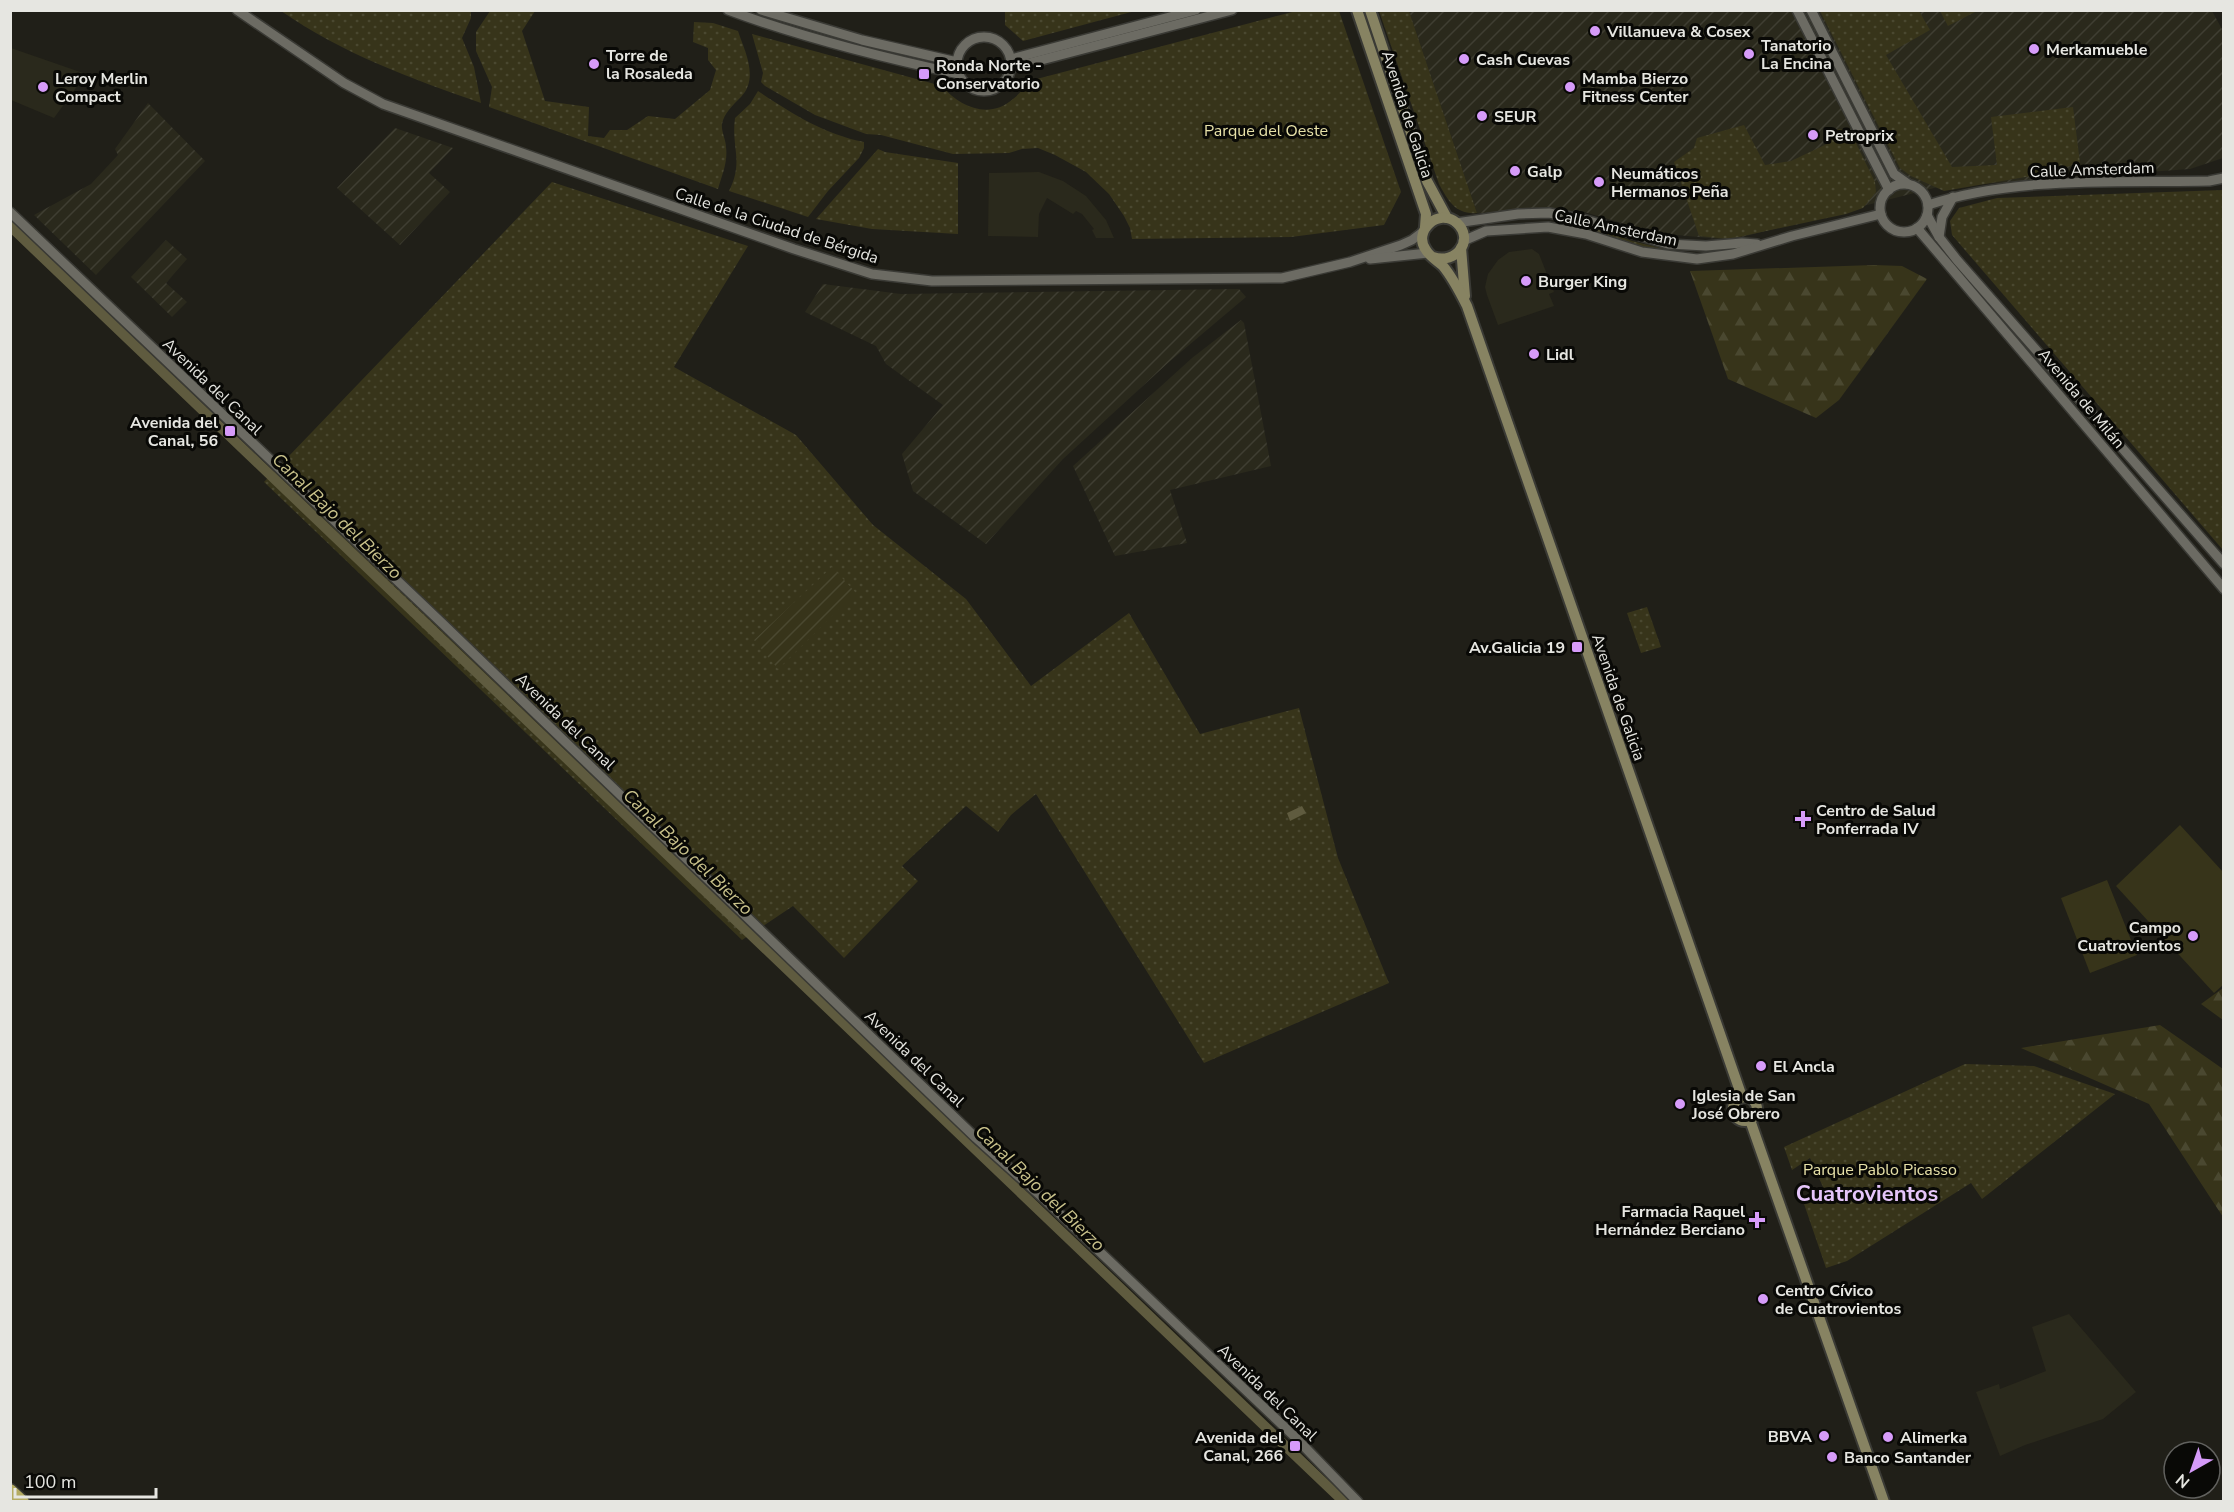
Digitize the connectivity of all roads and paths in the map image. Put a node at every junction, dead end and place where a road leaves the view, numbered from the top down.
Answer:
1 (237, 10) edge
2 (728, 10) edge
3 (761, 10) edge
4 (1196, 10) edge
5 (1232, 10) edge
6 (1357, 10) edge
7 (1370, 10) edge
8 (1797, 10) edge
9 (1811, 10) edge
10 (957, 62) junction
11 (1011, 64) junction
12 (959, 74) junction
13 (2223, 178) edge
14 (1908, 184) junction
15 (1889, 190) junction
16 (1953, 197) junction
17 (1928, 205) junction
18 (10, 212) edge
19 (1881, 214) junction
20 (1927, 215) junction
21 (1452, 221) junction
22 (1917, 228) junction
23 (1424, 229) junction
24 (1939, 237) junction
25 (1763, 244) junction
26 (1462, 245) junction
27 (1430, 255) junction
28 (1350, 262) junction
29 (1467, 306) junction
30 (2223, 564) edge
31 (2223, 588) edge
32 (10, 1490) edge
33 (23, 1502) edge
34 (1358, 1502) edge
35 (1884, 1502) edge

1 - 28 street, Calle de la Ciudad de Bérgida
2 - 12 street
3 - 10 street
4 - 11 street
5 - 11 street
6 - 23 main road, Avenida de Galicia
7 - 21 main road, Avenida de Galicia
8 - 15 street
9 - 14 street
10 - 11 street
10 - 12 street
11 - 12 street
13 - 16 street, Calle Amsterdam
14 - 15 street
14 - 17 street
15 - 19 street
16 - 17 street, Calle Amsterdam
16 - 24 street
17 - 20 street
18 - 34 street, Avenida del Canal
19 - 22 street
19 - 25 street, Calle Amsterdam
20 - 22 street
20 - 24 street, Avenida de Milán
21 - 23 main road
21 - 25 street, Calle Amsterdam
21 - 26 main road
22 - 31 street, Avenida de Milán
23 - 27 main road
23 - 28 street, Calle de la Ciudad de Bérgida
24 - 30 street, Avenida de Milán
25 - 26 street, Calle Amsterdam
26 - 27 main road
26 - 29 main road, Avenida de Galicia
27 - 28 street, Calle de la Ciudad de Bérgida
27 - 29 main road, Avenida de Galicia
29 - 35 main road, Avenida de Galicia
32 - 33 highway

